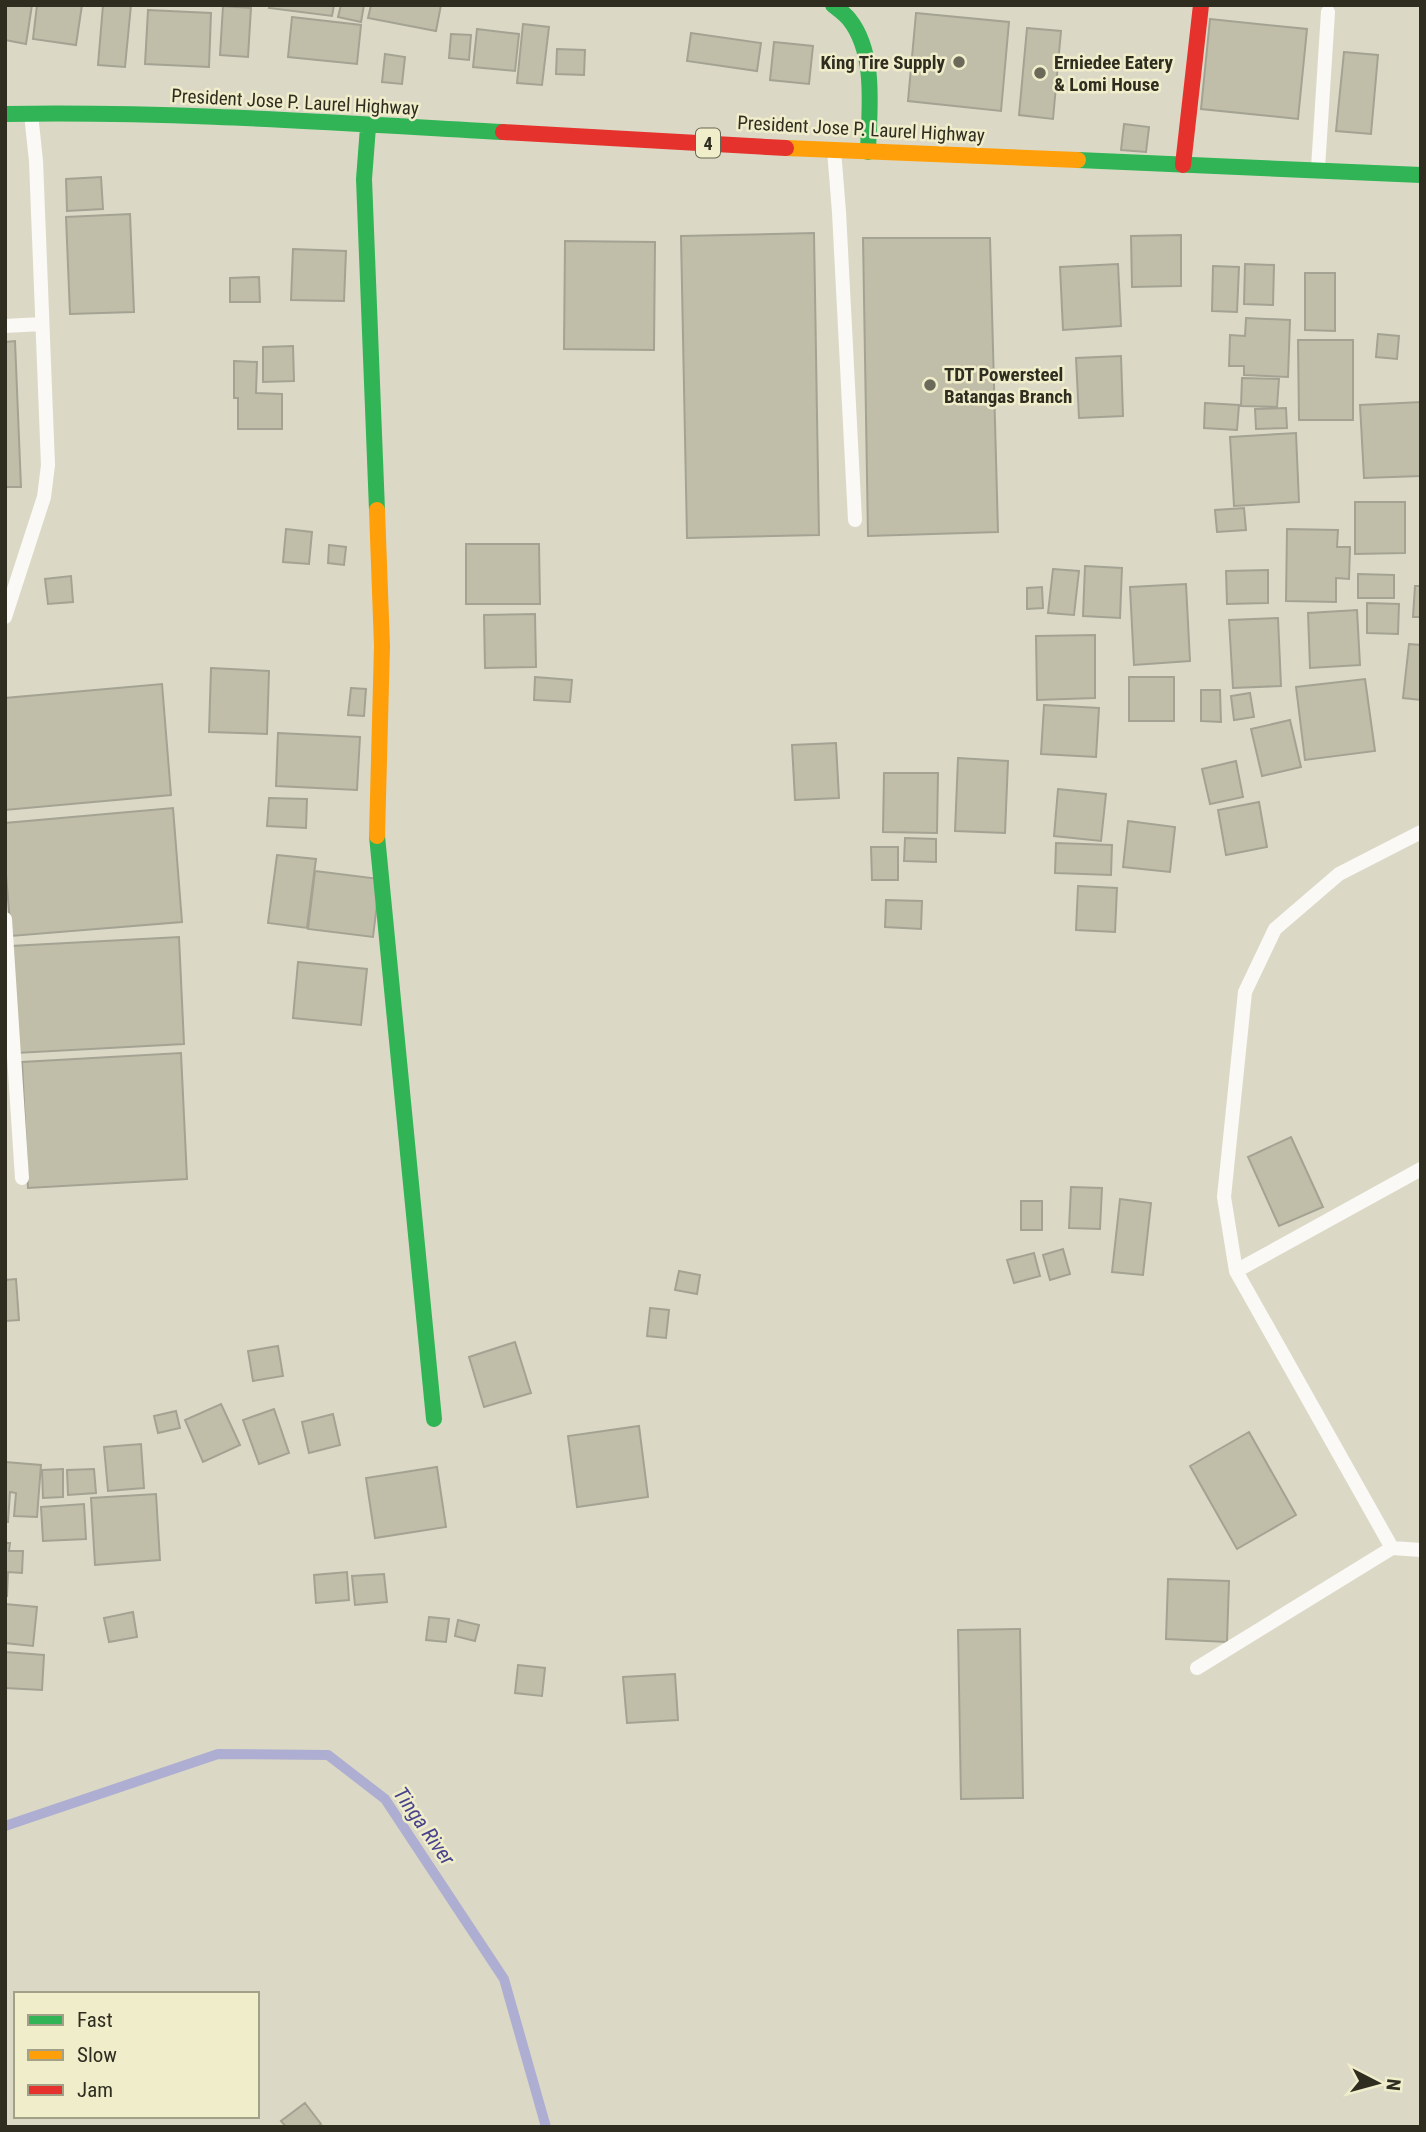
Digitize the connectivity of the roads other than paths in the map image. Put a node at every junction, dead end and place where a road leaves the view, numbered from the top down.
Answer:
1 (833, 5) edge
2 (1201, 5) edge
3 (1328, 12) dead end
4 (5, 114) edge
5 (31, 114) junction
6 (368, 127) junction
7 (834, 149) junction
8 (868, 152) junction
9 (1183, 164) junction
10 (1318, 169) junction
11 (1421, 175) edge
12 (42, 324) junction
13 (5, 326) edge
14 (855, 520) dead end
15 (5, 617) edge
16 (1421, 832) edge
17 (5, 919) edge
18 (1421, 1168) edge
19 (22, 1178) dead end
20 (1236, 1271) junction
21 (434, 1419) dead end
22 (1392, 1548) junction
23 (1421, 1550) edge
24 (1197, 1668) dead end

1 - 8 main road
2 - 9 main road
3 - 10 lane
4 - 5 main road, President Jose P. Laurel Highway / 4
5 - 6 main road, President Jose P. Laurel Highway / 4
5 - 12 lane
6 - 7 main road, President Jose P. Laurel Highway / 4
6 - 21 main road
7 - 8 main road, President Jose P. Laurel Highway / 4
7 - 14 lane
8 - 9 main road, President Jose P. Laurel Highway / 4
9 - 10 main road, President Jose P. Laurel Highway / 4
10 - 11 main road, President Jose P. Laurel Highway / 4
12 - 13 lane
12 - 15 lane
16 - 20 lane
17 - 19 lane
18 - 20 lane
20 - 22 lane
22 - 23 lane
22 - 24 lane

